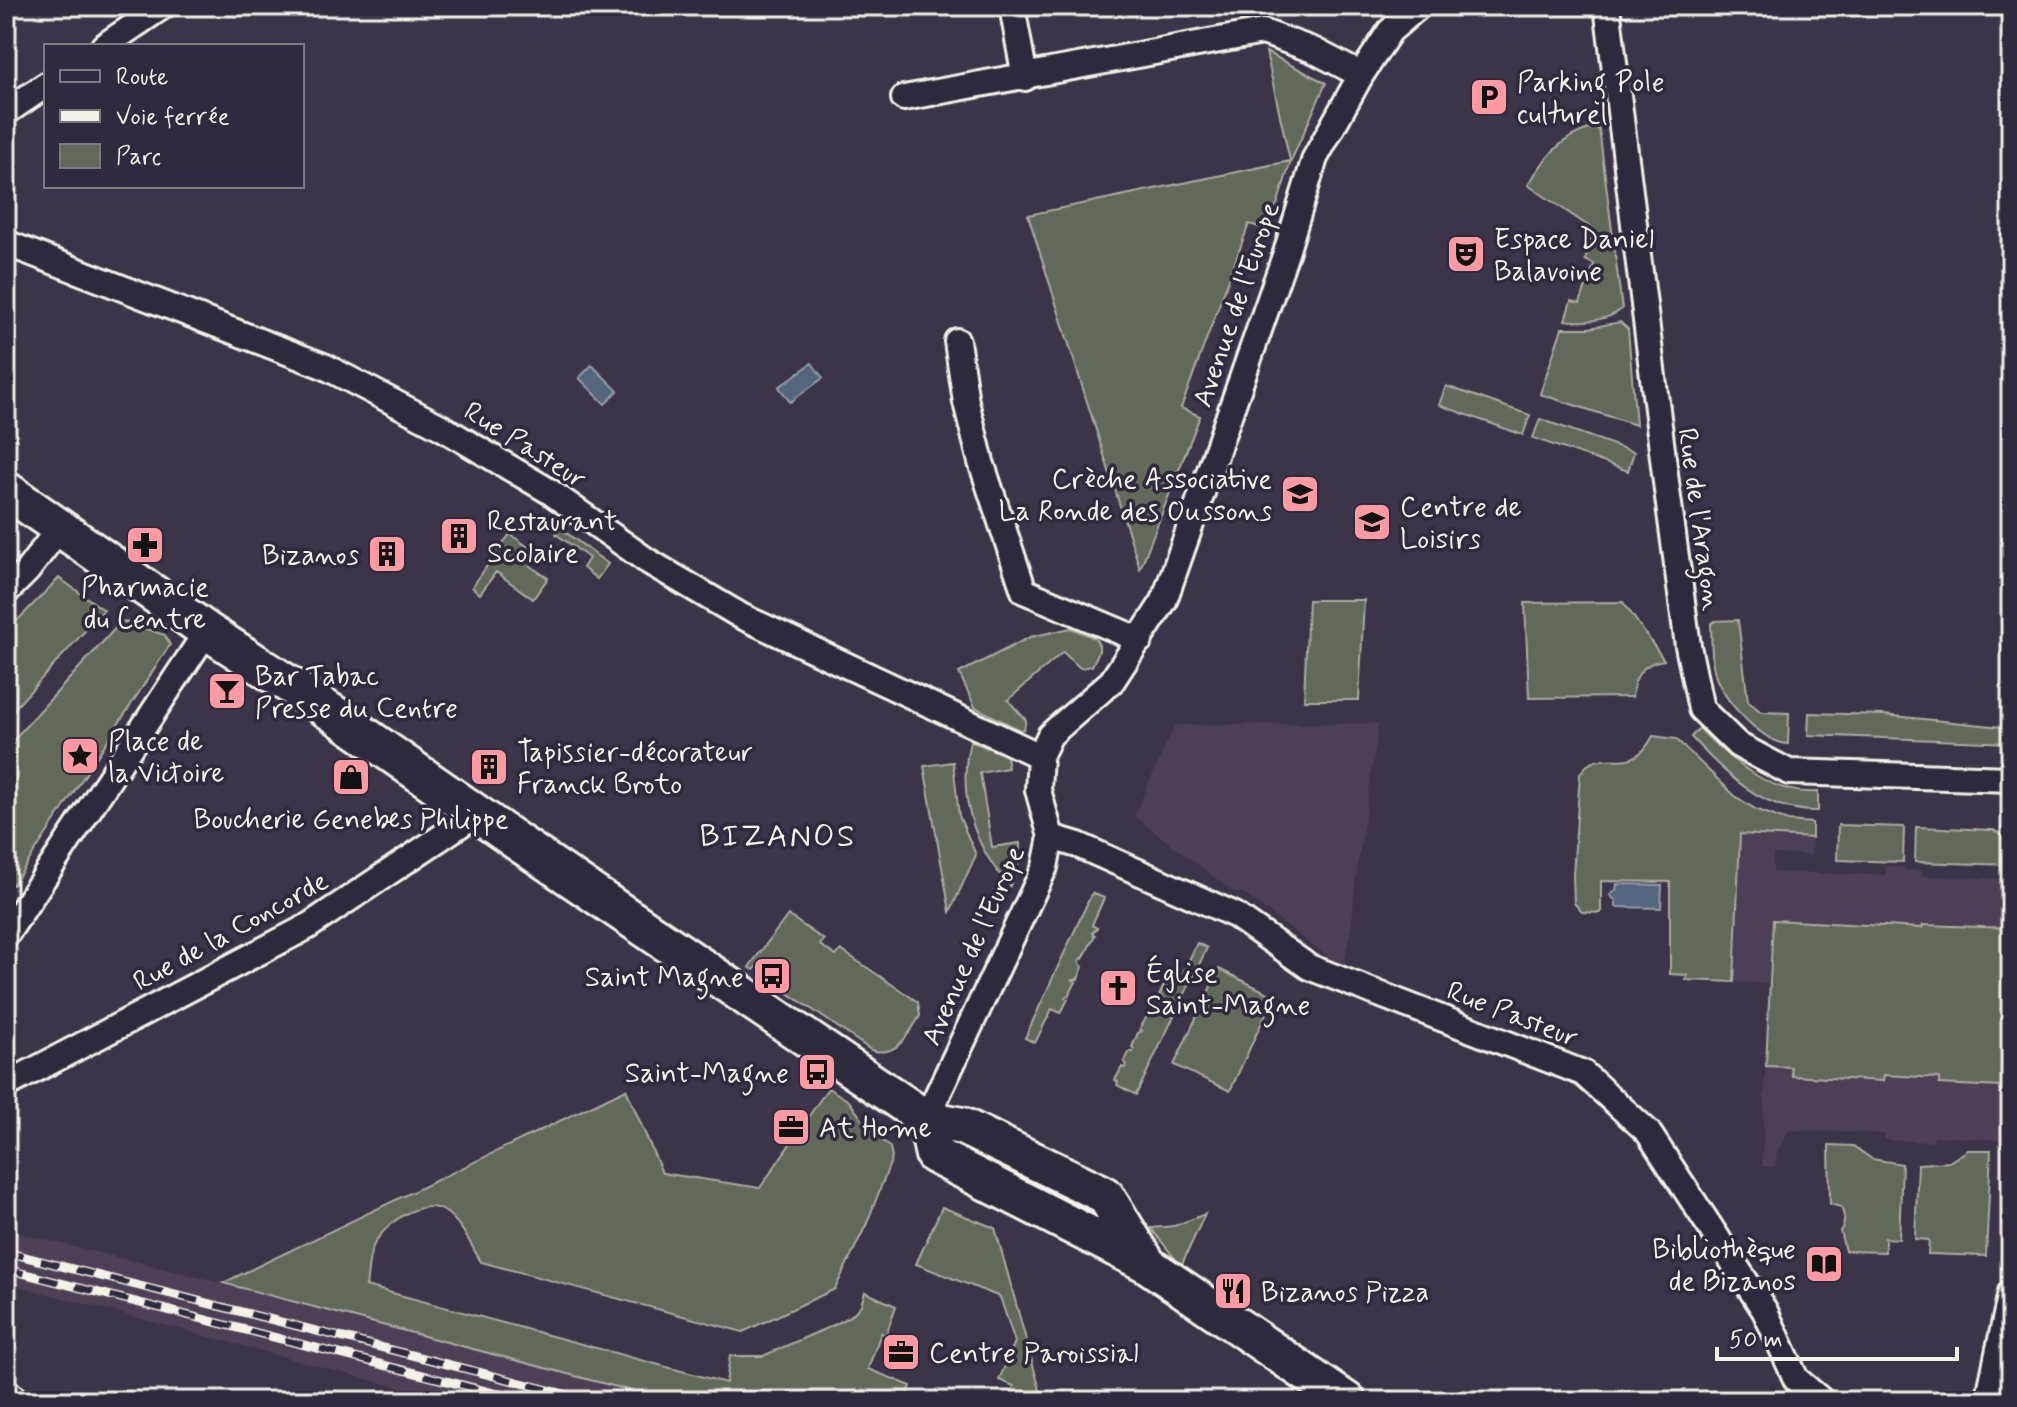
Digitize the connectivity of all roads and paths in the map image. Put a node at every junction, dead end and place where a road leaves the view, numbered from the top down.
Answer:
1 (163, 6) edge
2 (1012, 6) edge
3 (1419, 6) edge
4 (1607, 6) edge
5 (107, 44) edge
6 (1361, 75) junction
7 (1025, 78) junction
8 (44, 86) edge
9 (904, 98) dead end
10 (6, 112) edge
11 (6, 243) edge
12 (957, 341) dead end
13 (6, 490) edge
14 (61, 526) junction
15 (6, 592) edge
16 (207, 631) junction
17 (1140, 640) junction
18 (1040, 756) junction
19 (2011, 779) edge
20 (476, 814) junction
21 (1051, 837) junction
22 (6, 935) edge
23 (6, 1085) edge
24 (926, 1119) junction
25 (2011, 1292) edge
26 (6, 1391) edge
27 (17, 1401) edge
28 (1347, 1401) edge
29 (1822, 1401) edge
30 (1988, 1401) edge

1 - 5 street
2 - 7 street
3 - 6 street, Avenue de l'Europe
4 - 19 street, Rue de l'Aragon
6 - 7 street
6 - 17 street, Avenue de l'Europe
7 - 9 street
8 - 10 street
11 - 18 street, Rue Pasteur
12 - 17 street
13 - 14 main road
14 - 15 street
14 - 16 main road
16 - 20 main road
16 - 22 street
17 - 18 street, Avenue de l'Europe
18 - 21 street, Avenue de l'Europe
20 - 23 street, Rue de la Concorde
20 - 24 main road
21 - 24 street, Avenue de l'Europe
21 - 29 street, Rue Pasteur
24 - 28 main road
25 - 30 street
26 - 27 street

